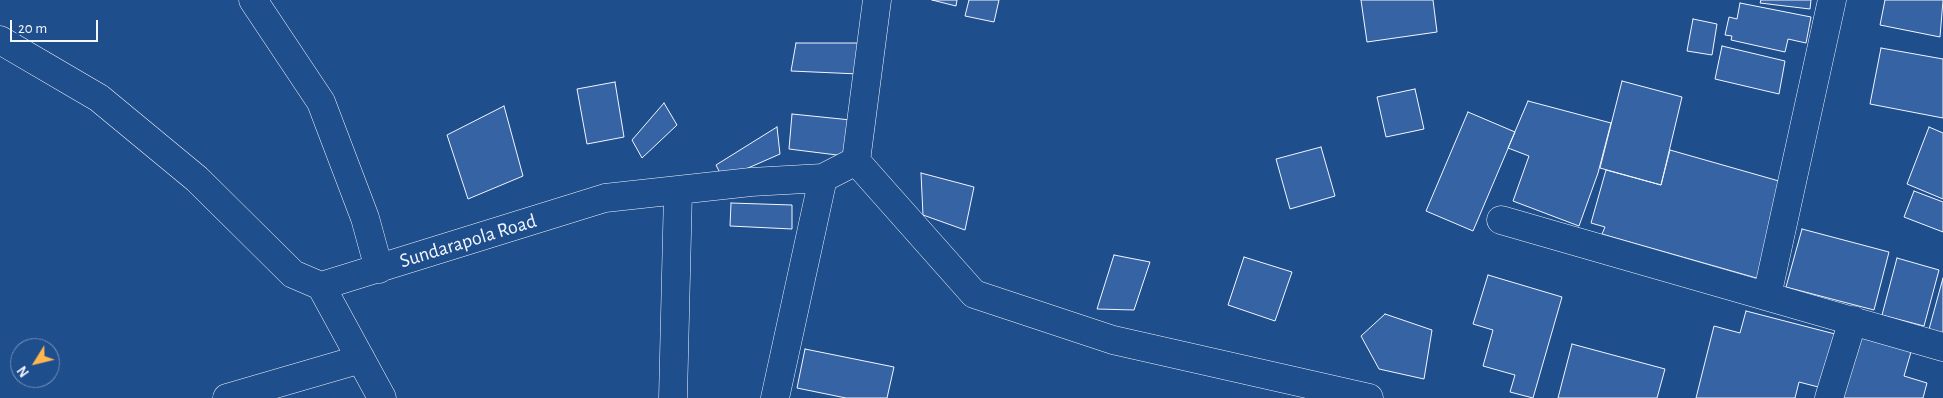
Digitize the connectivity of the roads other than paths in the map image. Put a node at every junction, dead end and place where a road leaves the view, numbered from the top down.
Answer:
1 (253, 0) edge
2 (877, 0) edge
3 (1832, 0) edge
4 (0, 40) edge
5 (856, 161) junction
6 (823, 178) junction
7 (678, 192) junction
8 (1501, 220) dead end
9 (380, 269) junction
10 (321, 286) junction
11 (1767, 296) junction
12 (1853, 320) junction
13 (1943, 347) edge
14 (361, 360) junction
15 (228, 398) edge
16 (382, 398) edge
17 (672, 398) edge
18 (775, 398) edge
19 (1369, 398) edge
20 (1829, 398) edge

1 - 9 street
2 - 5 street
3 - 11 street
4 - 10 street
5 - 6 street, Sundarapola Road
5 - 19 street
6 - 7 street, Sundarapola Road
6 - 18 street
7 - 9 street, Sundarapola Road
7 - 17 street
8 - 11 street
9 - 10 street, Sundarapola Road
10 - 14 street
11 - 12 street
12 - 13 street
12 - 20 street
14 - 15 street
14 - 16 street

